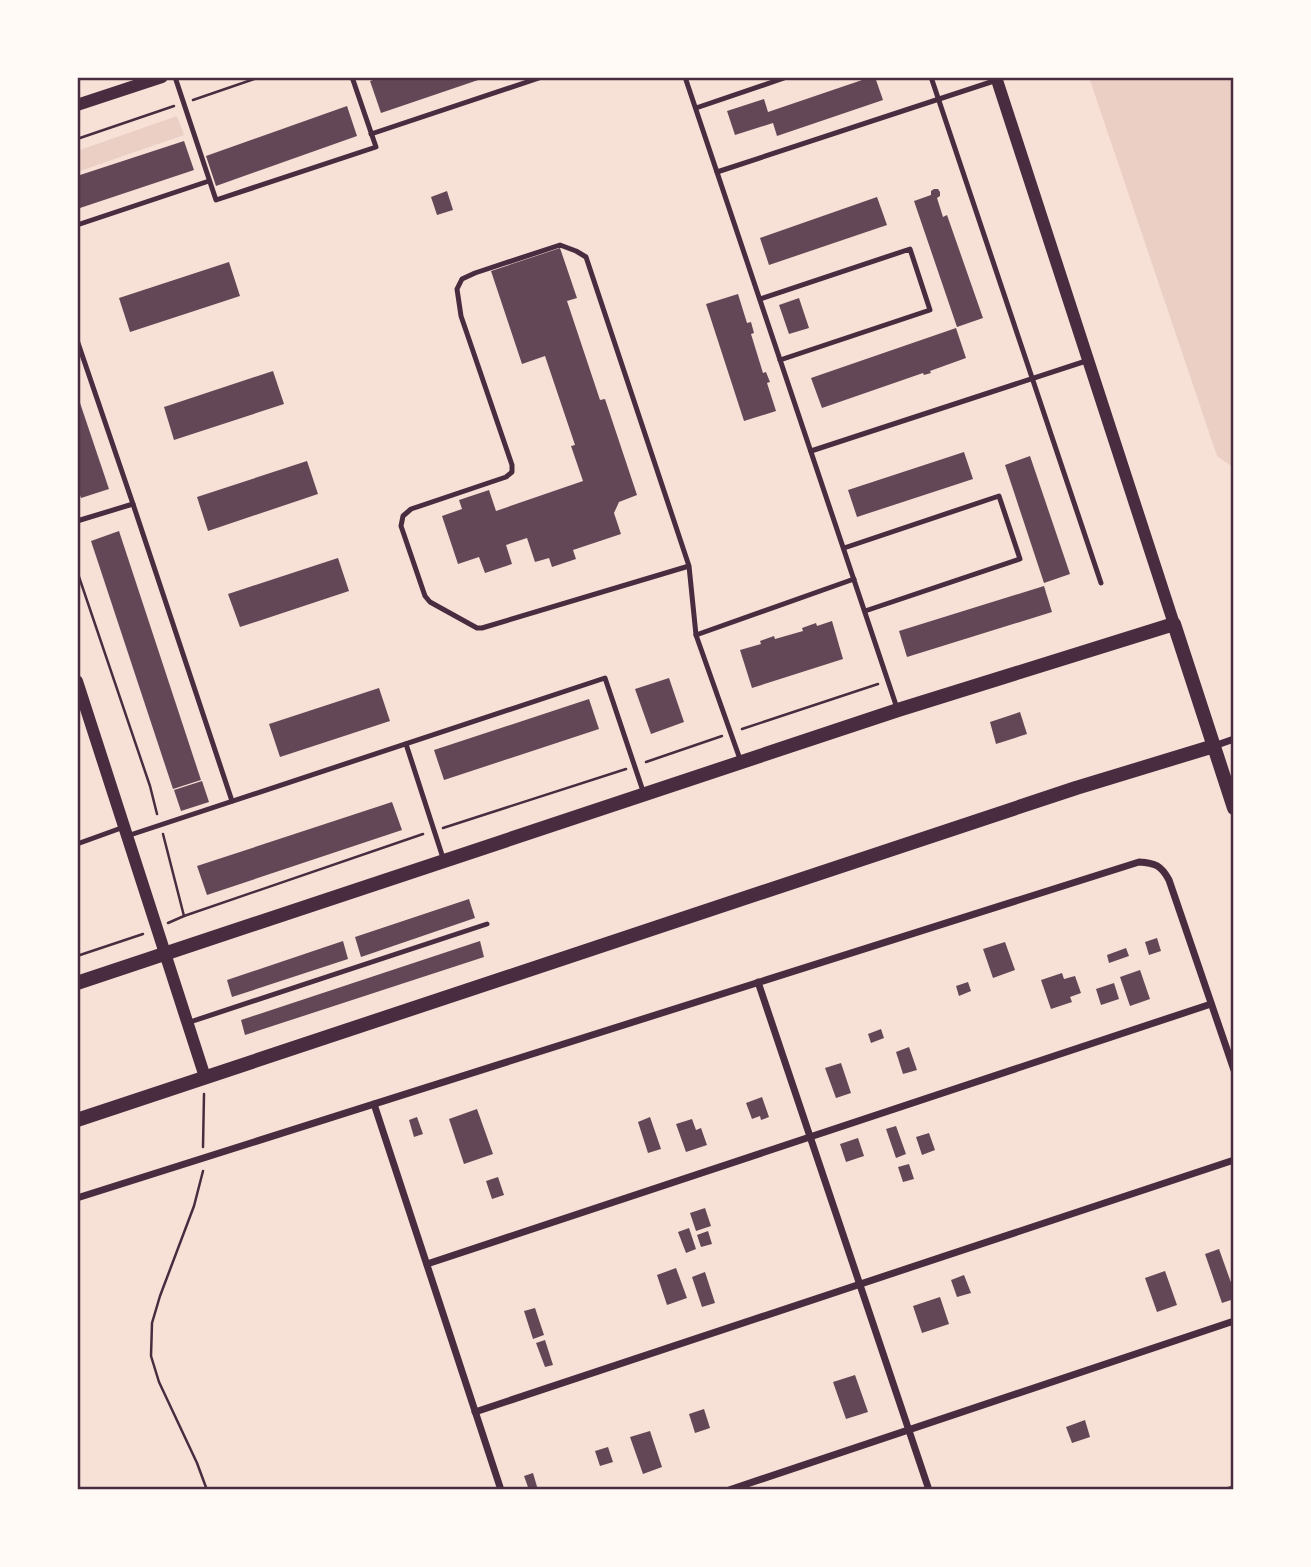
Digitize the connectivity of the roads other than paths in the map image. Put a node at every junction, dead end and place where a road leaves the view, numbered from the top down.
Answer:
1 (162, 77) edge
2 (174, 77) edge
3 (352, 77) edge
4 (542, 77) edge
5 (685, 77) edge
6 (787, 77) edge
7 (931, 77) edge
8 (996, 78) edge
9 (939, 99) junction
10 (77, 105) edge
11 (696, 108) junction
12 (372, 134) junction
13 (717, 172) junction
14 (209, 181) junction
15 (77, 225) edge
16 (760, 299) junction
17 (77, 340) edge
18 (780, 360) junction
19 (1090, 360) junction
20 (1033, 378) junction
21 (811, 452) junction
22 (133, 503) junction
23 (77, 522) edge
24 (844, 548) junction
25 (689, 566) junction
26 (854, 579) junction
27 (1101, 583) dead end
28 (865, 611) junction
29 (1174, 624) junction
30 (696, 635) junction
31 (77, 681) edge
32 (898, 710) junction
33 (1234, 739) edge
34 (406, 744) junction
35 (1214, 746) junction
36 (741, 763) junction
37 (644, 794) junction
38 (232, 801) junction
39 (1234, 808) edge
40 (126, 832) junction
41 (77, 844) edge
42 (444, 861) junction
43 (487, 924) dead end
44 (165, 953) junction
45 (758, 982) junction
46 (77, 983) edge
47 (1212, 1004) junction
48 (187, 1023) junction
49 (1234, 1070) edge
50 (205, 1077) junction
51 (374, 1104) junction
52 (77, 1120) edge
53 (810, 1137) junction
54 (1234, 1160) edge
55 (77, 1198) edge
56 (427, 1264) junction
57 (859, 1284) junction
58 (1234, 1321) edge
59 (475, 1412) junction
60 (908, 1430) junction
61 (501, 1490) edge
62 (729, 1490) edge
63 (929, 1490) edge

1 - 10 street
2 - 14 lane
3 - 12 lane
4 - 12 lane
5 - 11 lane
6 - 11 lane
7 - 9 lane
8 - 9 lane
8 - 19 street
9 - 13 lane
9 - 20 lane
11 - 13 lane
12 - 14 lane
13 - 16 lane
14 - 15 lane
16 - 18 lane
16 - 18 lane
17 - 22 lane
18 - 21 lane
19 - 20 lane
19 - 29 street
20 - 21 lane
20 - 27 lane
21 - 24 lane
22 - 23 lane
22 - 38 lane
24 - 26 lane
24 - 28 lane
25 - 25 lane
25 - 30 lane
26 - 28 lane
26 - 30 lane
28 - 32 lane
29 - 32 main road
29 - 35 main road
30 - 36 lane
31 - 40 street
32 - 36 main road
33 - 35 street
34 - 37 lane
34 - 38 lane
34 - 42 lane
35 - 39 main road
35 - 50 main road
36 - 37 main road
37 - 42 main road
38 - 40 lane
40 - 41 lane
40 - 44 street
42 - 44 main road
43 - 48 lane
44 - 46 main road
44 - 48 street
45 - 47 street
45 - 51 street
45 - 53 street
47 - 49 street
47 - 53 street
48 - 50 street
50 - 52 main road
51 - 55 street
51 - 56 street
53 - 56 street
53 - 57 street
54 - 57 street
56 - 59 street
57 - 59 street
57 - 60 street
58 - 60 street
59 - 61 street
60 - 62 street
60 - 63 street

